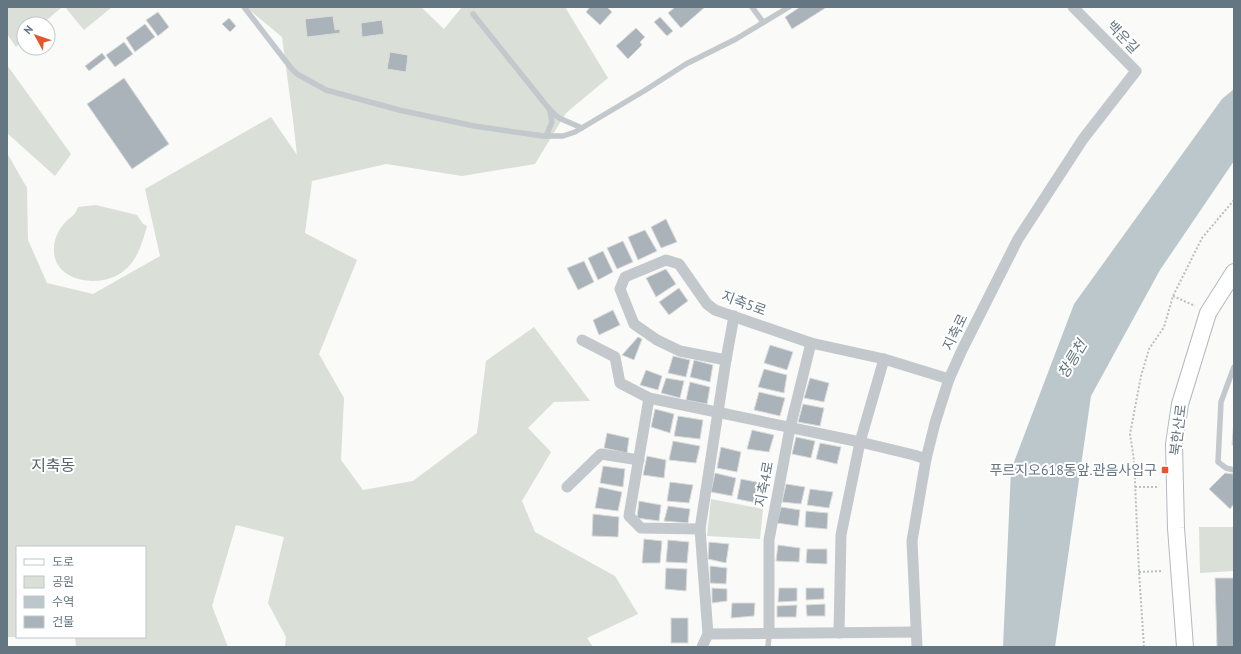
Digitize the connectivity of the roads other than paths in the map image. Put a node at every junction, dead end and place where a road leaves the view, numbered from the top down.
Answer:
1 (244, 7) edge
2 (752, 7) edge
3 (789, 7) edge
4 (1073, 7) edge
5 (473, 14) dead end
6 (763, 22) junction
7 (1136, 72) joint
8 (550, 110) junction
9 (582, 128) junction
10 (546, 136) junction
11 (1234, 272) edge
12 (734, 316) junction
13 (582, 340) dead end
14 (811, 343) junction
15 (884, 359) junction
16 (726, 360) junction
17 (1234, 367) edge
18 (949, 379) junction
19 (649, 398) junction
20 (719, 412) junction
21 (790, 428) junction
22 (860, 442) junction
23 (926, 459) junction
24 (639, 460) junction
25 (1234, 470) edge
26 (567, 488) dead end
27 (700, 529) junction
28 (916, 632) junction
29 (839, 633) junction
30 (708, 634) junction
31 (769, 634) junction
32 (702, 647) edge
33 (768, 647) edge
34 (917, 647) edge
35 (1185, 647) edge

1 - 10 lane
2 - 6 lane
3 - 6 lane
4 - 7 street, 백운길
5 - 8 lane
6 - 9 lane
7 - 18 street, 지축로
8 - 9 lane
8 - 10 lane
9 - 10 lane
11 - 35 main road, 북한산로
12 - 14 street, 지축5로
12 - 16 street
12 - 16 street, 지축5로
13 - 19 street
14 - 15 street, 지축5로
14 - 21 street, 지축4로
15 - 18 street, 지축5로
15 - 22 street
16 - 20 street
17 - 25 lane
18 - 23 street, 지축로
19 - 20 street
19 - 24 street
20 - 21 street
20 - 27 street
21 - 22 street
21 - 31 street, 지축4로
22 - 23 street
22 - 29 street
23 - 28 street, 지축로
24 - 26 street
24 - 27 street
27 - 30 street
28 - 29 street
28 - 34 street, 지축로
29 - 31 street
30 - 31 street
30 - 32 street
31 - 33 lane

